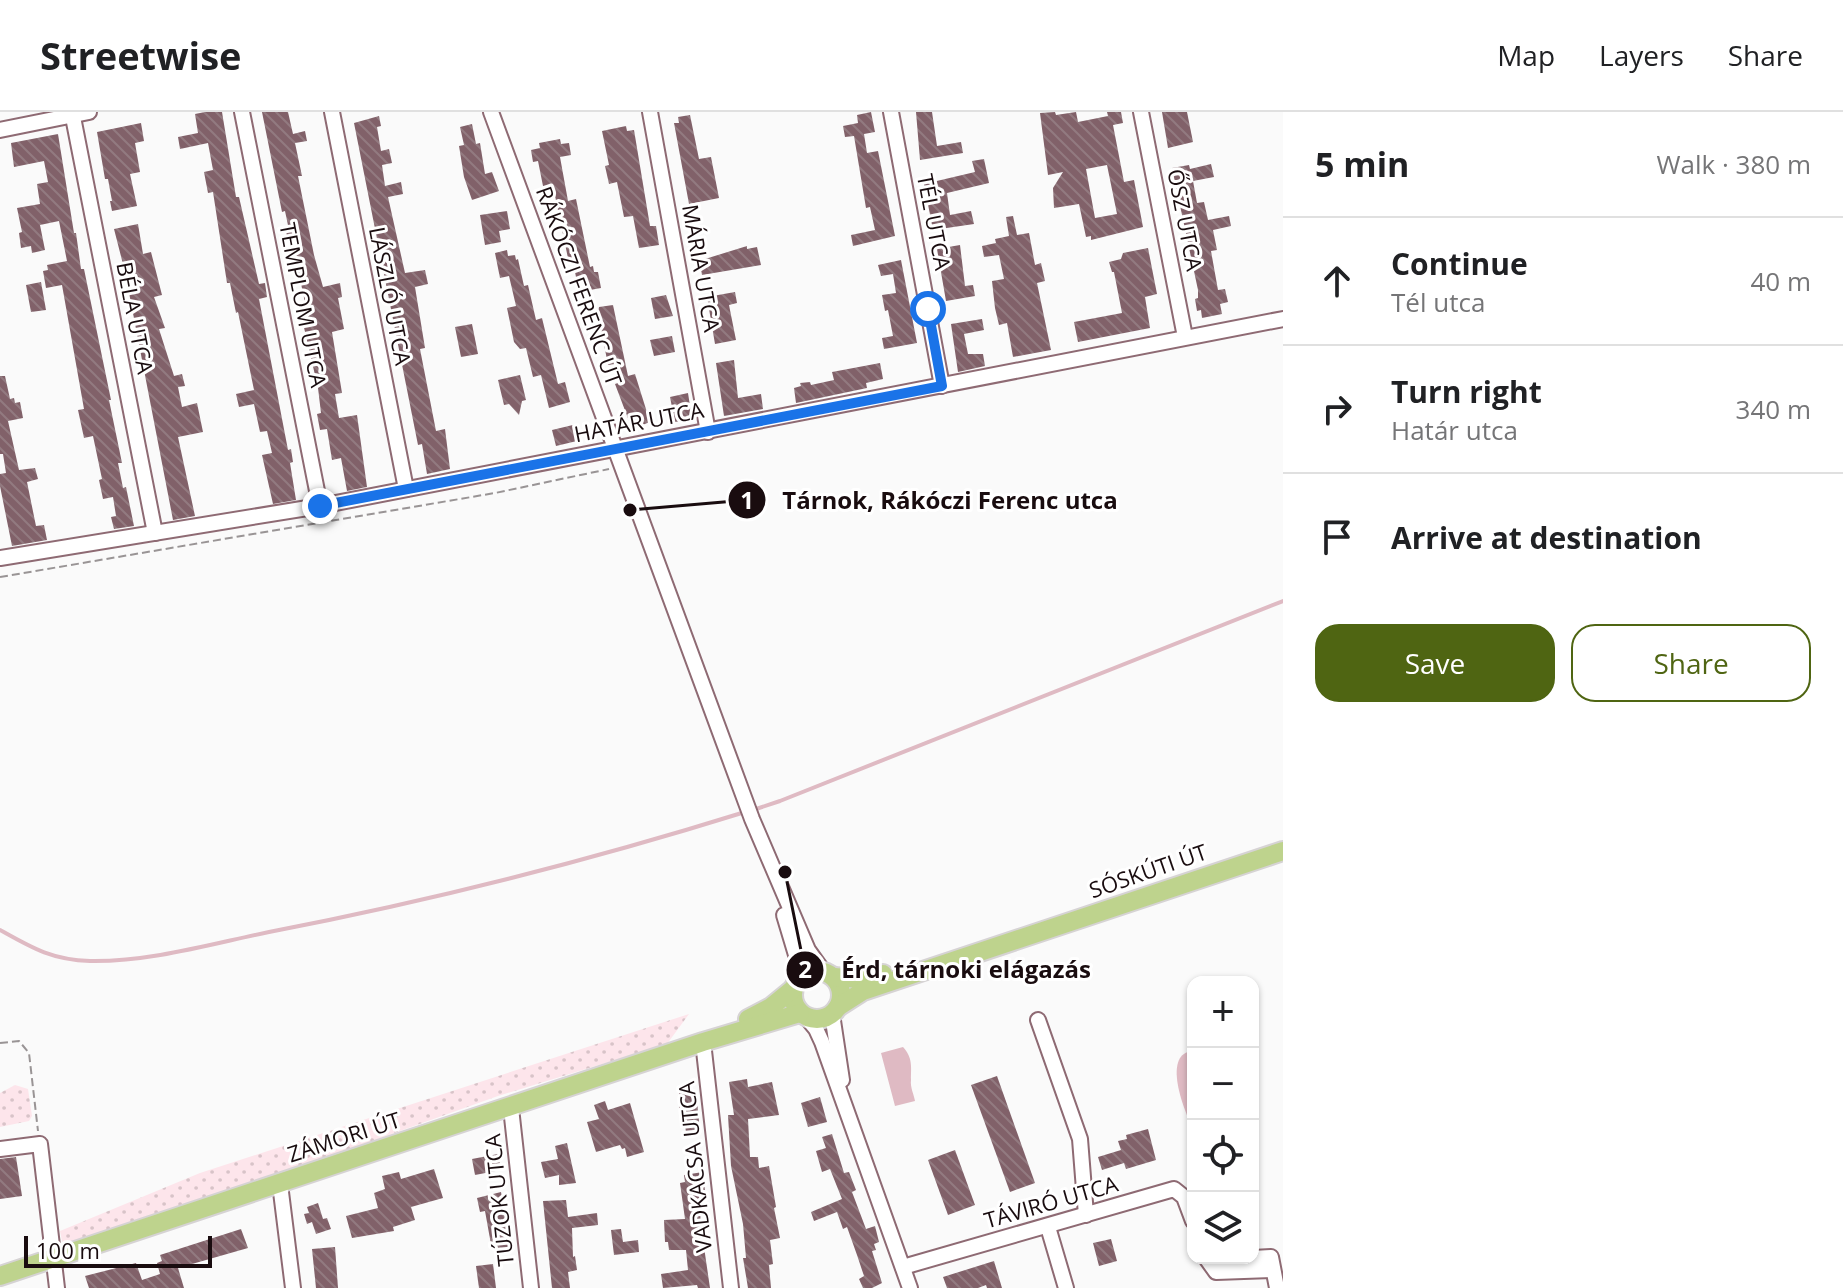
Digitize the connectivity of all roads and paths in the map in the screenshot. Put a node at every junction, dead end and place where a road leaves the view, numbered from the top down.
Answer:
1 (89, 112) edge
2 (242, 112) edge
3 (332, 112) edge
4 (491, 112) edge
5 (650, 112) edge
6 (891, 112) edge
7 (1141, 112) edge
8 (73, 114) edge
9 (0, 130) edge
10 (1283, 319) edge
11 (1185, 337) junction
12 (942, 386) junction
13 (708, 432) junction
14 (616, 449) junction
15 (624, 471) junction
16 (406, 489) junction
17 (320, 506) junction
18 (155, 533) junction
19 (0, 558) edge
20 (0, 577) edge
21 (1283, 851) edge
22 (772, 868) junction
23 (1029, 937) junction
24 (828, 974) junction
25 (796, 983) junction
26 (835, 1011) junction
27 (804, 1016) junction
28 (1038, 1020) dead end
29 (703, 1042) junction
30 (0, 1043) edge
31 (511, 1108) junction
32 (853, 1123) junction
33 (40, 1144) junction
34 (0, 1149) edge
35 (280, 1184) junction
36 (1187, 1205) edge
37 (1086, 1215) junction
38 (1048, 1227) junction
39 (1259, 1258) edge
40 (53, 1259) junction
41 (1209, 1264) edge
42 (903, 1267) junction
43 (1272, 1270) junction
44 (0, 1276) edge
45 (57, 1288) edge
46 (293, 1288) edge
47 (531, 1288) edge
48 (731, 1288) edge
49 (910, 1288) edge
50 (1066, 1288) edge
51 (1277, 1288) edge

1 - 8 street
2 - 17 street, TEMPLOM UTCA
3 - 16 street, LÁSZLÓ UTCA
4 - 14 street, RÁKÓCZI FERENC ÚT
5 - 13 street, MÁRIA UTCA
6 - 12 street, TÉL UTCA
7 - 11 street, ŐSZ UTCA
8 - 9 street
8 - 18 street, BÉLA UTCA
10 - 11 street, HATÁR UTCA
11 - 12 street, HATÁR UTCA
12 - 13 street, HATÁR UTCA
13 - 14 street, HATÁR UTCA
14 - 15 street, RÁKÓCZI FERENC ÚT
14 - 16 street, HATÁR UTCA
15 - 20 path
15 - 22 street, RÁKÓCZI FERENC ÚT
16 - 17 street, HATÁR UTCA
17 - 18 street, HATÁR UTCA
18 - 19 street, HATÁR UTCA
21 - 23 main road, SÓSKÚTI ÚT
22 - 24 street
22 - 25 street
23 - 24 main road, SÓSKÚTI ÚT
23 - 26 main road, SÓSKÚTI ÚT
24 - 25 main road
24 - 26 main road
25 - 27 main road
25 - 29 main road, ZÁMORI ÚT
26 - 27 main road
26 - 32 street
27 - 29 main road, ZÁMORI ÚT
27 - 32 street
28 - 37 street
29 - 31 main road, ZÁMORI ÚT
29 - 48 street, VADKACSA UTCA
30 - 33 path
31 - 35 main road, ZÁMORI ÚT
31 - 47 street, TÚZOK UTCA
32 - 42 street
33 - 34 street
33 - 40 street
35 - 40 main road, ZÁMORI ÚT
35 - 46 street
36 - 37 street, TÁVIRÓ UTCA
37 - 38 street, TÁVIRÓ UTCA
38 - 42 street, TÁVIRÓ UTCA
38 - 50 street
39 - 43 street
40 - 44 main road, ZÁMORI ÚT
40 - 45 street
41 - 43 street
42 - 49 street
43 - 51 street

